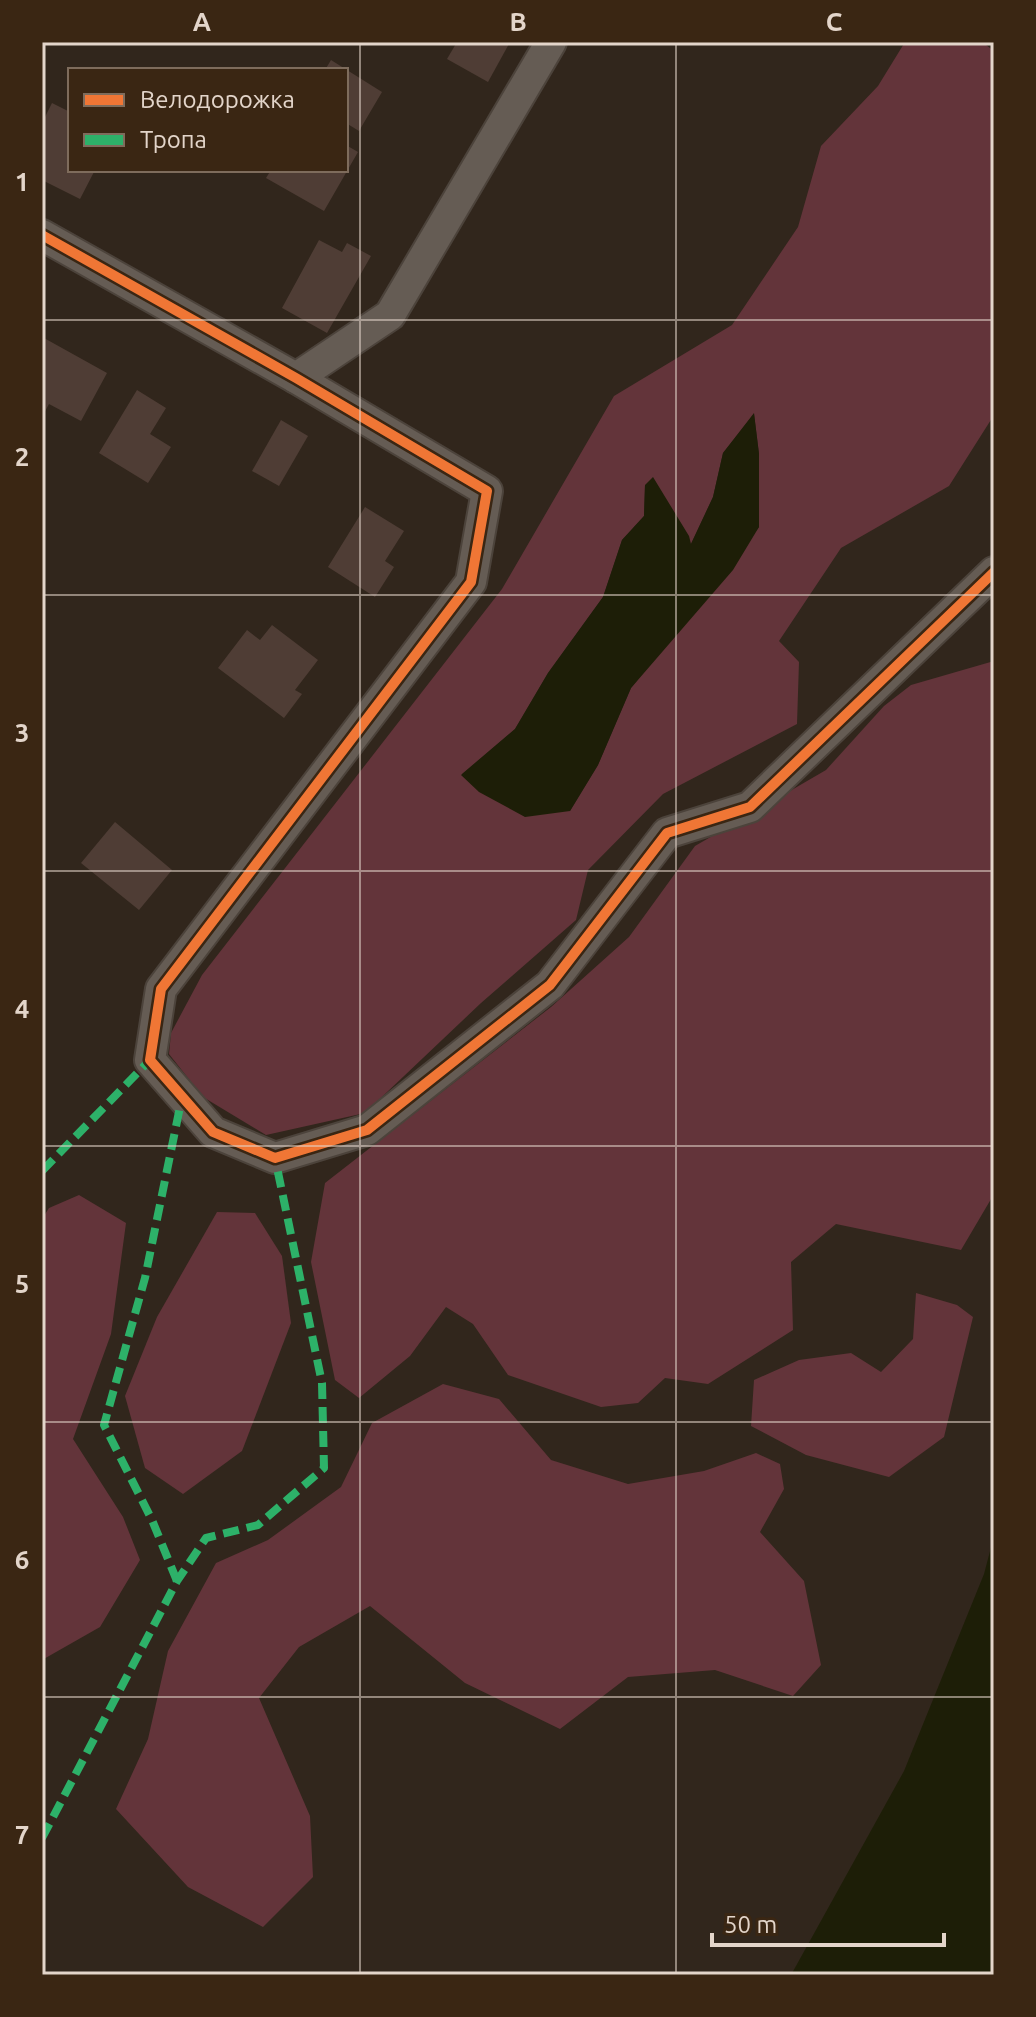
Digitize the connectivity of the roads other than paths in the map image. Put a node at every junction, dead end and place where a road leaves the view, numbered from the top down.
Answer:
1 (551, 42) edge
2 (42, 235) edge
3 (296, 378) junction
4 (994, 572) edge

1 - 3 street
2 - 3 street
3 - 4 street

